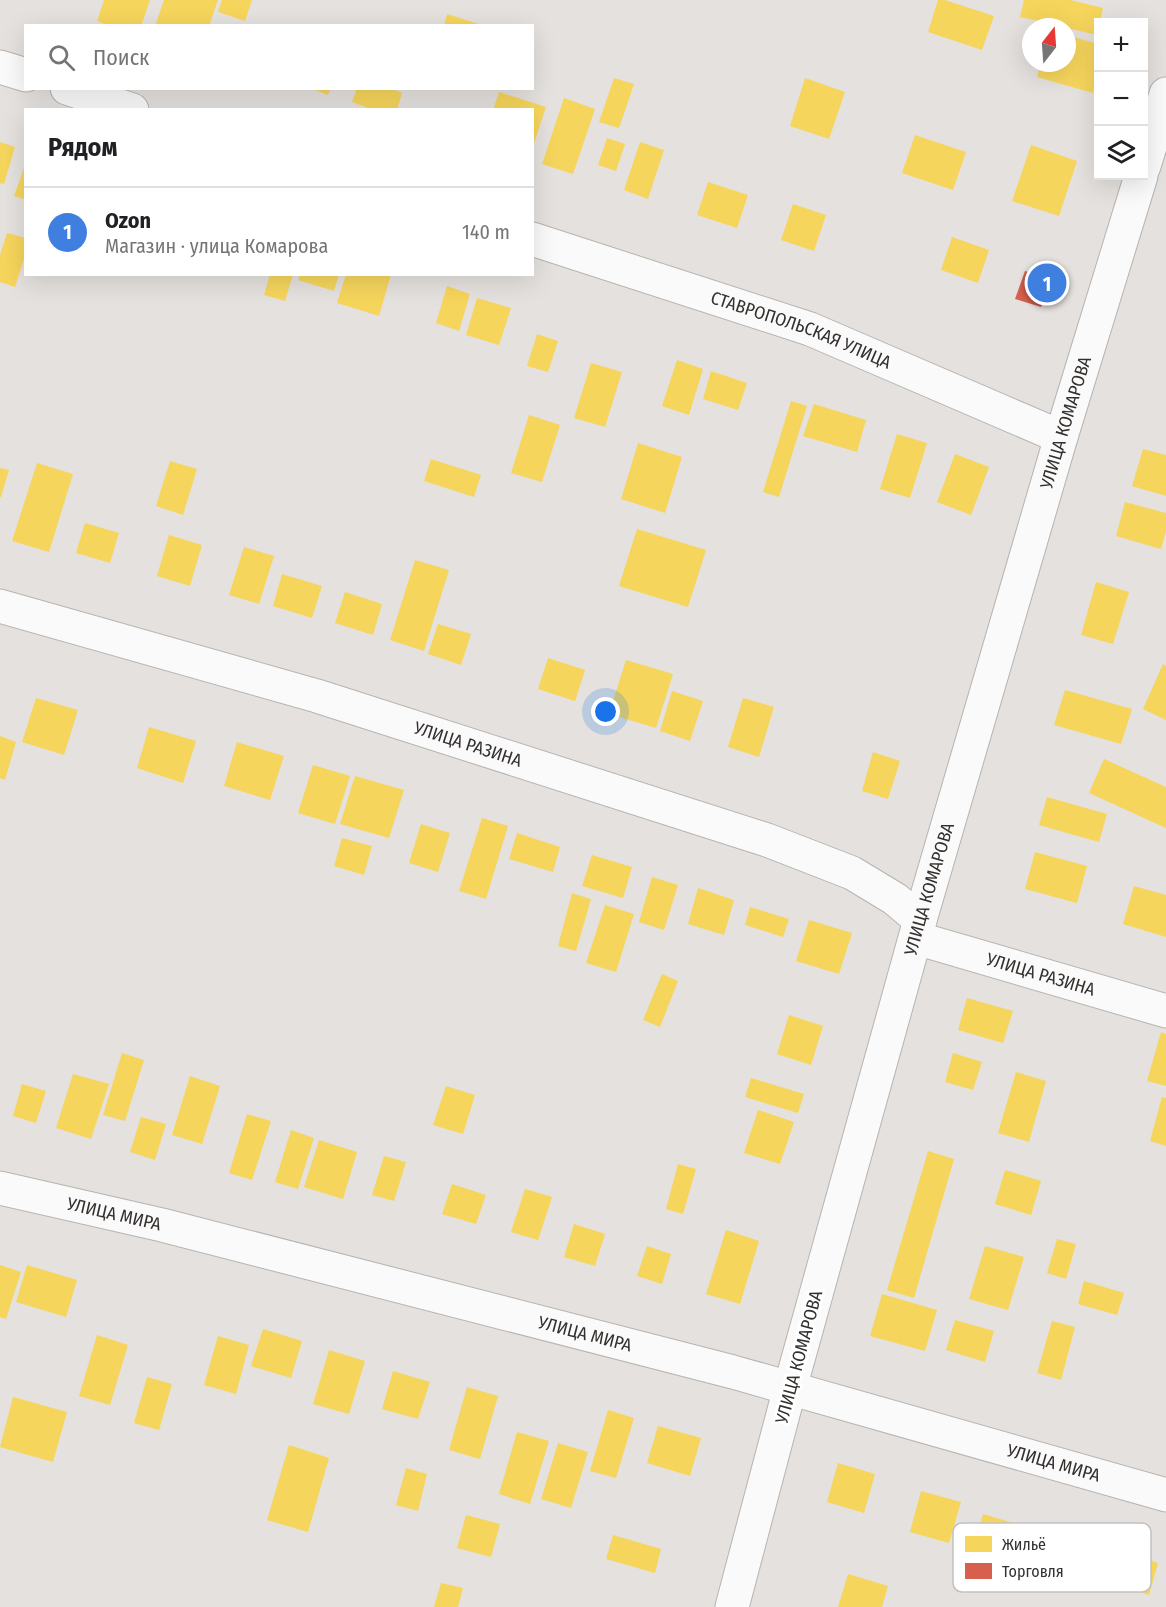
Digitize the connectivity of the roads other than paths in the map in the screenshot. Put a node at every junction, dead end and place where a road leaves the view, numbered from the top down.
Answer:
1 (0, 67) edge
2 (24, 74) edge
3 (73, 90) edge
4 (1166, 94) edge
5 (126, 108) edge
6 (1148, 150) edge
7 (1140, 180) edge
8 (534, 240) edge
9 (1061, 437) junction
10 (0, 606) edge
11 (918, 929) junction
12 (1166, 1011) edge
13 (0, 1188) edge
14 (790, 1388) junction
15 (1166, 1495) edge
16 (732, 1607) edge

1 - 2 main road
3 - 5 main road
4 - 6 main road
7 - 9 main road, УЛИЦА КОМАРОВА
8 - 9 main road, СТАВРОПОЛЬСКАЯ УЛИЦА
9 - 11 main road, УЛИЦА КОМАРОВА
10 - 11 main road, УЛИЦА РАЗИНА
11 - 12 main road, УЛИЦА РАЗИНА
11 - 14 main road, УЛИЦА КОМАРОВА
13 - 14 main road, УЛИЦА МИРА
14 - 15 main road, УЛИЦА МИРА
14 - 16 main road, УЛИЦА КОМАРОВА

